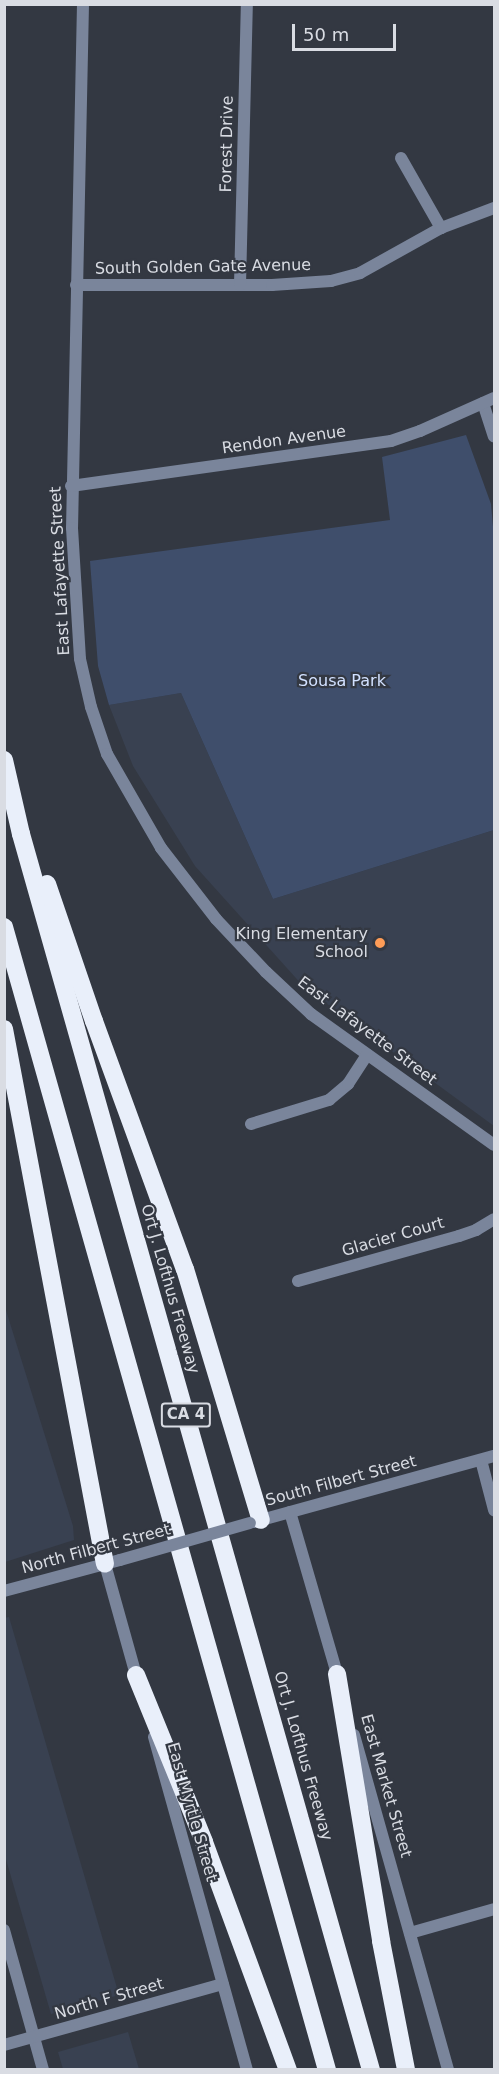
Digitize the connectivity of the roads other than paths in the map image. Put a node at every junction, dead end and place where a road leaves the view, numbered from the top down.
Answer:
1 (83, 4) edge
2 (247, 4) edge
3 (401, 158) dead end
4 (495, 208) edge
5 (441, 228) junction
6 (76, 285) junction
7 (240, 285) junction
8 (489, 401) edge
9 (495, 436) edge
10 (71, 486) junction
11 (6, 769) edge
12 (4, 927) edge
13 (4, 1029) edge
14 (367, 1055) junction
15 (251, 1124) dead end
16 (495, 1145) edge
17 (495, 1219) edge
18 (298, 1281) dead end
19 (495, 1456) edge
20 (481, 1460) junction
21 (495, 1510) edge
22 (290, 1512) junction
23 (255, 1521) junction
24 (196, 1538) joint
25 (112, 1562) junction
26 (4, 1591) edge
27 (337, 1674) junction
28 (136, 1675) junction
29 (495, 1910) edge
30 (4, 1930) edge
31 (410, 1933) junction
32 (223, 1984) junction
33 (34, 2037) junction
34 (4, 2045) edge
35 (43, 2070) edge
36 (247, 2070) edge
37 (288, 2070) edge
38 (327, 2070) edge
39 (371, 2070) edge
40 (406, 2070) edge
41 (448, 2070) edge

1 - 6 street, East Lafayette Street
2 - 7 street, Forest Drive
3 - 5 street
4 - 5 street, South Golden Gate Avenue
5 - 7 street, South Golden Gate Avenue
6 - 7 street, South Golden Gate Avenue
6 - 10 street, East Lafayette Street
8 - 9 street
8 - 10 street, Rendon Avenue
10 - 14 street, East Lafayette Street
11 - 23 highway
11 - 39 highway, Ort J. Lofthus Freeway / CA 4
12 - 38 highway, CA 4
13 - 25 highway
14 - 15 street
14 - 16 street, East Lafayette Street
17 - 18 street, Glacier Court
19 - 20 street, South Filbert Street
20 - 21 street
20 - 22 street, South Filbert Street
22 - 23 street, South Filbert Street
22 - 27 street, East Market Street
23 - 24 street, South Filbert Street, bridge
24 - 25 street, North Filbert Street, bridge
25 - 26 street, North Filbert Street
25 - 28 street, East Myrtle Street
27 - 31 street, East Market Street
27 - 40 highway
28 - 32 street, East Myrtle Street
28 - 37 highway
29 - 31 street
30 - 33 street
31 - 41 street, East Market Street
32 - 33 street, North F Street
32 - 36 street, East Myrtle Street
33 - 34 street, North F Street
33 - 35 street

